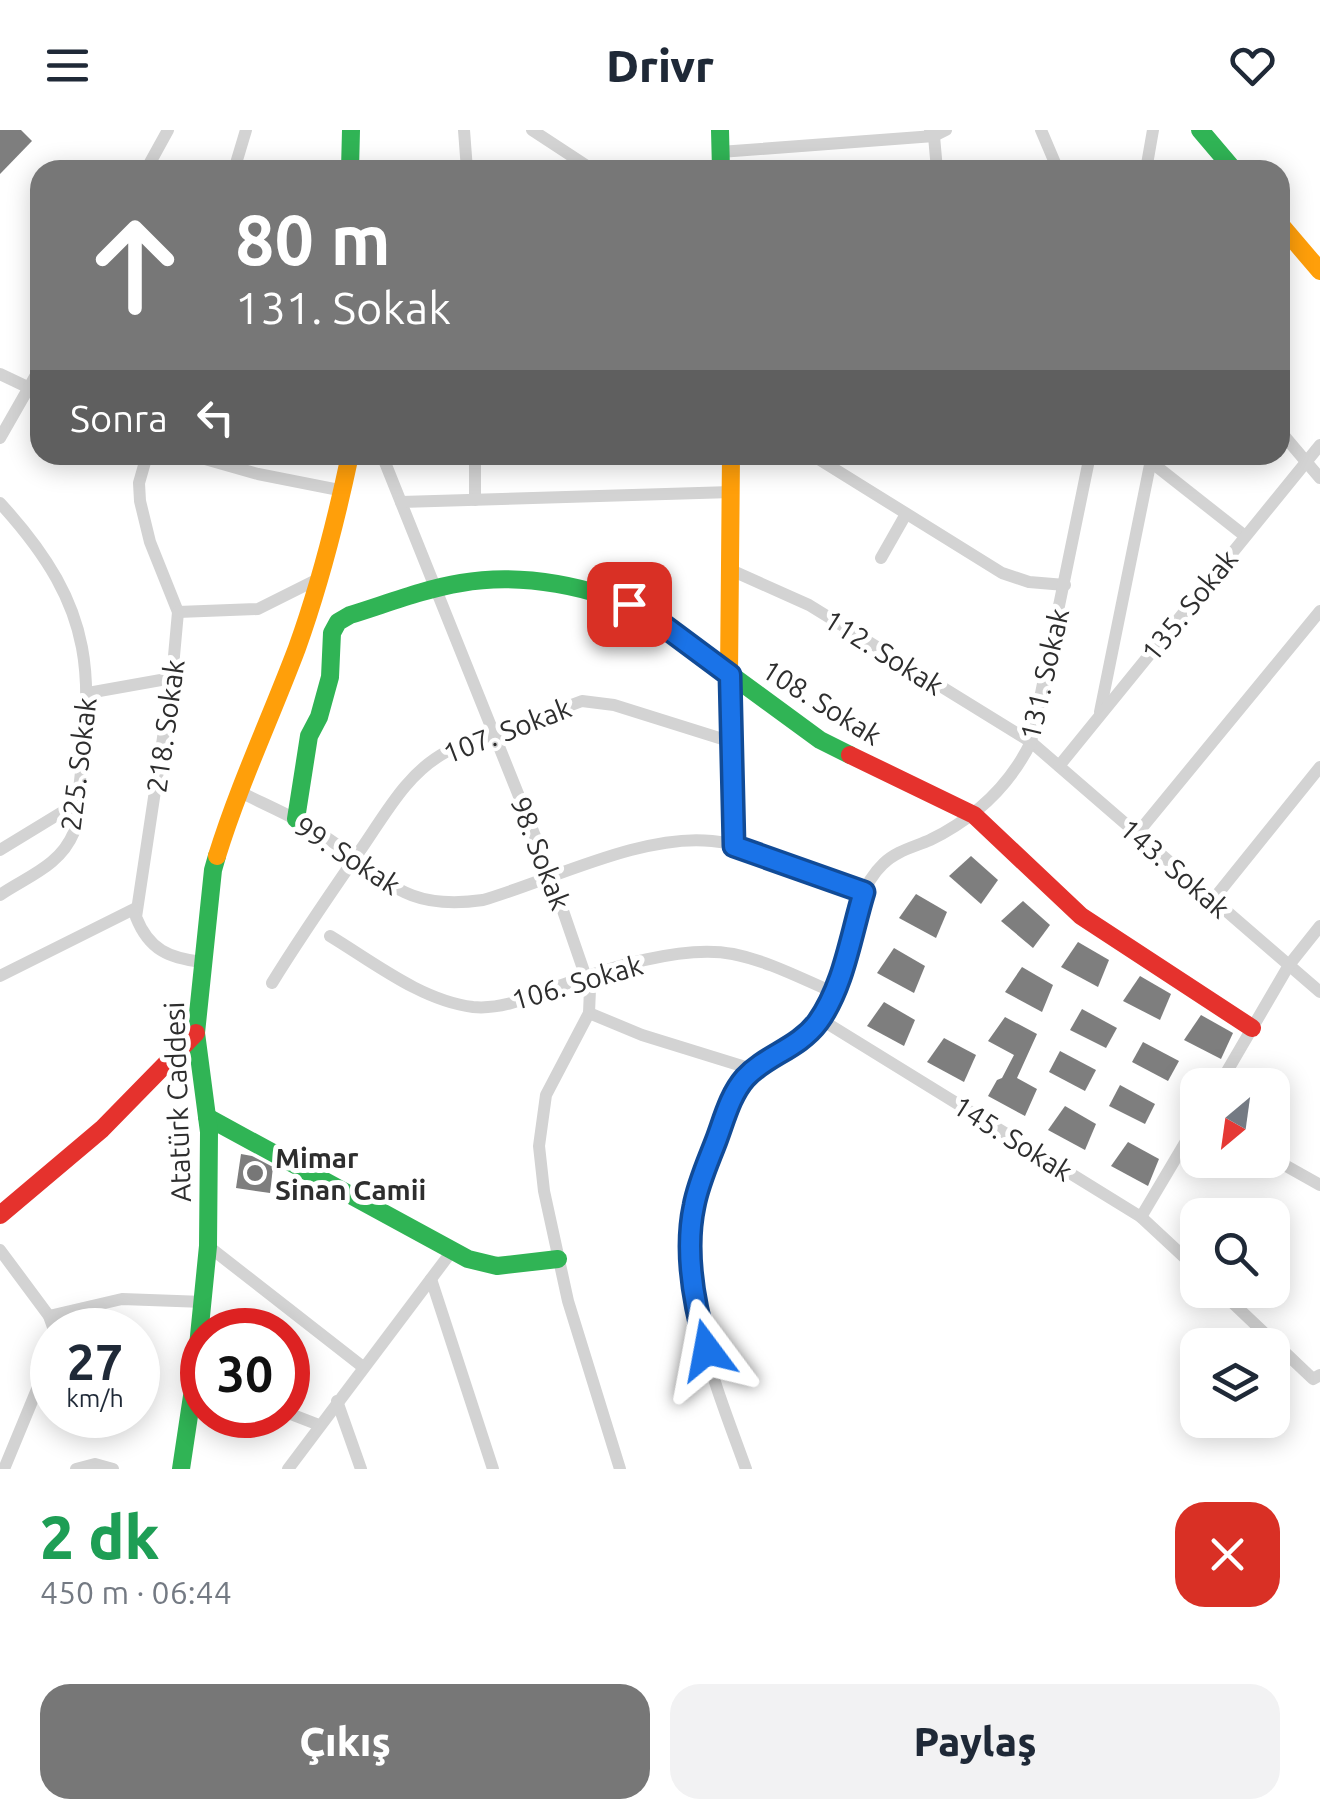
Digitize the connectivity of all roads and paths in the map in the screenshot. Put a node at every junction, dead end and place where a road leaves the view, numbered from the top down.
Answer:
1 (168, 130) edge
2 (246, 130) edge
3 (351, 130) edge
4 (464, 130) edge
5 (532, 130) edge
6 (720, 130) edge
7 (1041, 130) edge
8 (1153, 130) edge
9 (1200, 130) edge
10 (937, 132) edge
11 (152, 160) edge
12 (237, 160) edge
13 (350, 160) edge
14 (466, 160) edge
15 (578, 160) edge
16 (720, 160) edge
17 (727, 160) edge
18 (938, 160) edge
19 (1054, 160) edge
20 (1148, 160) edge
21 (1226, 160) edge
22 (1290, 236) edge
23 (1320, 271) edge
24 (0, 374) edge
25 (30, 388) edge
26 (30, 397) edge
27 (0, 438) edge
28 (1290, 443) edge
29 (1320, 444) edge
30 (1305, 462) junction
31 (144, 465) edge
32 (226, 465) edge
33 (348, 465) edge
34 (386, 465) edge
35 (475, 465) edge
36 (731, 465) edge
37 (828, 465) edge
38 (1088, 465) edge
39 (1150, 465) edge
40 (1159, 465) edge
41 (1320, 478) edge
42 (344, 491) junction
43 (732, 492) junction
44 (476, 500) junction
45 (401, 502) junction
46 (0, 503) edge
47 (906, 514) junction
48 (1245, 536) junction
49 (880, 558) dead end
50 (732, 570) junction
51 (318, 579) junction
52 (1064, 585) junction
53 (438, 590) junction
54 (1320, 610) edge
55 (178, 612) junction
56 (730, 675) junction
57 (172, 678) junction
58 (88, 693) junction
59 (1100, 716) junction
60 (494, 732) junction
61 (732, 742) junction
62 (1031, 742) junction
63 (1059, 766) junction
64 (1320, 767) edge
65 (240, 792) junction
66 (77, 804) junction
67 (974, 815) junction
68 (296, 819) junction
69 (1136, 834) junction
70 (734, 846) junction
71 (0, 850) edge
72 (355, 858) junction
73 (551, 876) junction
74 (864, 892) junction
75 (0, 895) edge
76 (1212, 902) junction
77 (136, 908) junction
78 (1320, 926) edge
79 (330, 936) dead end
80 (202, 962) junction
81 (1289, 965) junction
82 (0, 976) edge
83 (587, 977) junction
84 (272, 983) dead end
85 (833, 992) junction
86 (1320, 992) edge
87 (589, 1012) junction
88 (820, 1020) junction
89 (1252, 1028) junction
90 (196, 1033) junction
91 (1229, 1068) edge
92 (756, 1070) junction
93 (207, 1117) junction
94 (1180, 1151) edge
95 (1290, 1168) edge
96 (1320, 1185) edge
97 (0, 1215) edge
98 (1141, 1216) junction
99 (208, 1246) junction
100 (0, 1250) edge
101 (452, 1251) junction
102 (1180, 1253) edge
103 (558, 1259) junction
104 (431, 1279) junction
105 (204, 1302) junction
106 (41, 1308) edge
107 (96, 1308) edge
108 (204, 1308) edge
109 (1239, 1308) edge
110 (363, 1367) junction
111 (1316, 1377) edge
112 (337, 1401) junction
113 (30, 1407) edge
114 (310, 1422) edge
115 (319, 1425) junction
116 (187, 1438) edge
117 (4, 1469) edge
118 (76, 1469) edge
119 (113, 1469) edge
120 (181, 1469) edge
121 (288, 1469) edge
122 (361, 1469) edge
123 (493, 1469) edge
124 (620, 1469) edge
125 (746, 1469) edge

1 - 11 street
2 - 12 street
3 - 13 street
4 - 14 street
5 - 15 street
6 - 16 street
7 - 19 street
8 - 20 street
9 - 21 street
10 - 17 street
10 - 18 street
22 - 23 street
24 - 25 street
26 - 27 street
28 - 30 street
29 - 30 street, 135. Sokak
30 - 41 street
30 - 48 street, 135. Sokak
31 - 55 street, 218. Sokak
32 - 42 street
33 - 42 street, Atatürk Caddesi
34 - 45 street, 98. Sokak
35 - 44 street
36 - 43 street
37 - 47 street
38 - 52 street, 131. Sokak
39 - 59 street
40 - 48 street
42 - 51 street, Atatürk Caddesi
43 - 44 street
43 - 50 street
44 - 45 street
45 - 53 street, 98. Sokak
46 - 58 street, 225. Sokak
47 - 49 street
47 - 52 street
48 - 59 street, 135. Sokak
50 - 56 street
50 - 62 street, 112. Sokak
51 - 55 street
51 - 65 street, Atatürk Caddesi
52 - 62 street, 131. Sokak
53 - 56 street, 108. Sokak
53 - 60 street, 98. Sokak
53 - 68 street, 108. Sokak
54 - 69 street
55 - 57 street, 218. Sokak
56 - 61 street
56 - 67 street, 108. Sokak
57 - 58 street
57 - 77 street, 218. Sokak
58 - 66 street, 225. Sokak
59 - 63 street, 135. Sokak
60 - 61 street, 107. Sokak
60 - 72 street, 107. Sokak
60 - 73 street, 98. Sokak
61 - 70 street
62 - 63 street, 143. Sokak
62 - 67 street, 131. Sokak
63 - 69 street, 143. Sokak
64 - 76 street
65 - 68 street, 99. Sokak
65 - 80 street, Atatürk Caddesi
66 - 71 street
66 - 75 street, 225. Sokak
67 - 74 street, 131. Sokak
67 - 89 street, 108. Sokak
68 - 72 street, 99. Sokak
69 - 76 street, 143. Sokak
70 - 73 street, 99. Sokak
70 - 74 street, 99. Sokak
72 - 73 street, 99. Sokak
72 - 84 street, 107. Sokak
73 - 83 street, 98. Sokak
74 - 85 street, 131. Sokak
76 - 81 street, 143. Sokak
77 - 80 street
77 - 82 street
78 - 81 street
79 - 83 street, 106. Sokak
80 - 90 street, Atatürk Caddesi
81 - 86 street, 143. Sokak
81 - 89 street
83 - 85 street, 106. Sokak
83 - 87 street, 98. Sokak
85 - 88 street, 131. Sokak
87 - 92 street
87 - 103 street
88 - 92 street, 131. Sokak
88 - 98 street, 145. Sokak
89 - 91 street
90 - 93 street, Atatürk Caddesi
90 - 97 street
92 - 125 street, 131. Sokak
93 - 99 street, Atatürk Caddesi
93 - 101 street
94 - 98 street
95 - 96 street
98 - 102 street, 145. Sokak
99 - 105 street, Atatürk Caddesi
99 - 110 street
100 - 106 street
101 - 103 street
101 - 104 street
103 - 124 street
104 - 110 street
104 - 123 street
105 - 107 street
105 - 108 street, Atatürk Caddesi
109 - 111 street
110 - 112 street
112 - 115 street
112 - 122 street
113 - 117 street
114 - 115 street
115 - 121 street
116 - 120 street, Atatürk Caddesi
118 - 119 street

